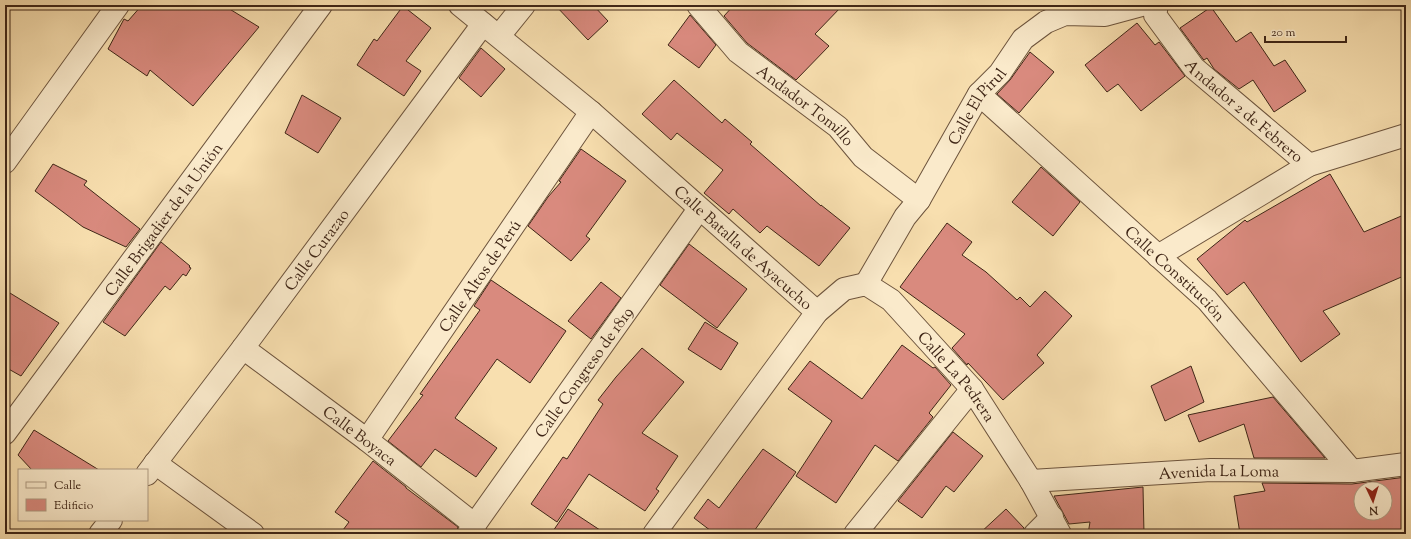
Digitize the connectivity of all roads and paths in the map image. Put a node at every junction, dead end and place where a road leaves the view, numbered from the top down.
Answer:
1 (118, 5) edge
2 (321, 5) edge
3 (460, 5) edge
4 (524, 5) edge
5 (698, 5) edge
6 (1142, 5) edge
7 (1157, 5) edge
8 (491, 30) junction
9 (979, 94) junction
10 (591, 112) junction
11 (1406, 135) edge
12 (5, 162) edge
13 (1309, 165) junction
14 (919, 200) junction
15 (699, 209) junction
16 (1158, 256) junction
17 (866, 284) junction
18 (817, 312) junction
19 (243, 348) junction
20 (972, 389) junction
21 (5, 433) edge
22 (367, 440) junction
23 (1406, 464) edge
24 (151, 469) edge
25 (1352, 471) junction
26 (1032, 481) junction
27 (110, 521) edge
28 (1056, 526) edge
29 (472, 530) edge
30 (100, 534) edge
31 (253, 534) edge
32 (654, 534) edge
33 (855, 534) edge
34 (1035, 534) edge

1 - 12 street
2 - 21 street, Calle Brigadier de la Unión
3 - 8 street, Calle Batalla de Ayacucho
4 - 8 street, Calle Curazao
5 - 14 street, Andador Tomillo
6 - 9 street, Calle El Pirul
7 - 13 street, Andador 2 de Febrero
8 - 10 street, Calle Batalla de Ayacucho
8 - 19 street, Calle Curazao
9 - 14 street, Calle El Pirul
9 - 16 street, Calle Constitución
10 - 15 street, Calle Batalla de Ayacucho
10 - 22 street, Calle Altos de Perú
11 - 13 street
13 - 16 street, Andador 2 de Febrero
14 - 17 street, Calle El Pirul
15 - 18 street, Calle Batalla de Ayacucho
15 - 29 street, Calle Congreso de 1819
16 - 25 street, Calle Constitución
17 - 18 street
17 - 20 street, Calle La Pedrera
18 - 32 street, Calle Batalla de Ayacucho
19 - 22 street, Calle Boyaca
19 - 24 street, Calle Curazao
20 - 26 street, Calle La Pedrera
20 - 33 street
22 - 29 street, Calle Boyaca
23 - 25 street, Avenida La Loma
24 - 31 street
25 - 26 street, Avenida La Loma
26 - 28 street, Calle La Pedrera
27 - 30 street
28 - 34 street

